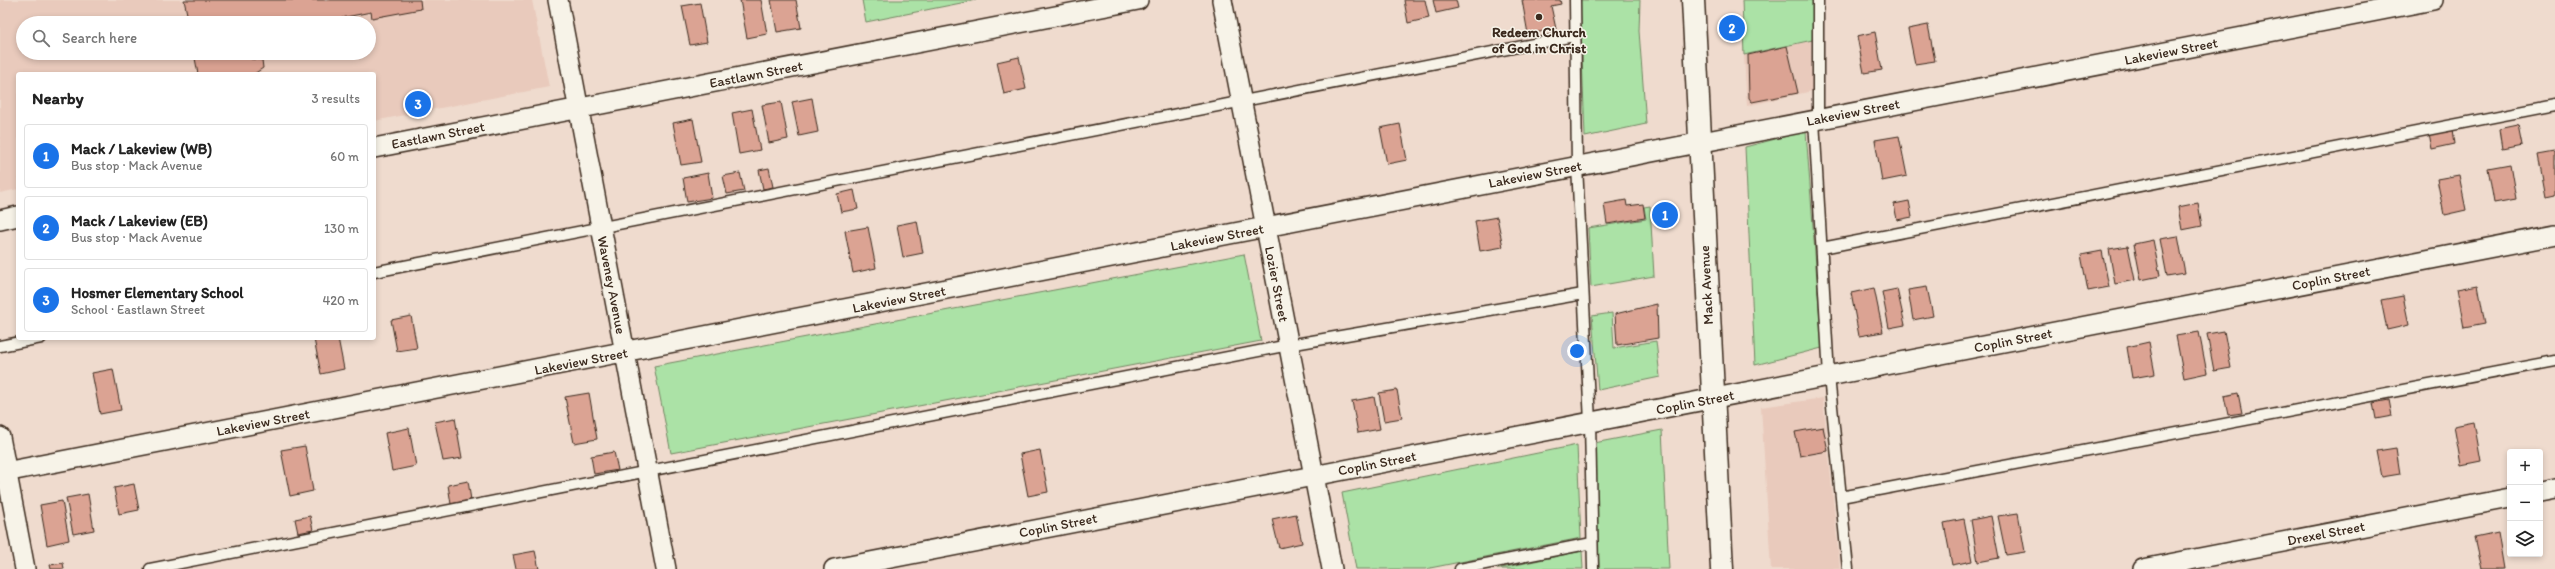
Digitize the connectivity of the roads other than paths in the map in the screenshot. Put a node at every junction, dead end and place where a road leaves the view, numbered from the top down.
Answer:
1 (558, 0) edge
2 (1138, 0) edge
3 (1222, 0) edge
4 (1575, 0) edge
5 (1693, 0) edge
6 (1818, 0) edge
7 (2433, 0) edge
8 (1574, 36) junction
9 (1242, 102) junction
10 (2555, 105) edge
11 (578, 108) junction
12 (1816, 119) junction
13 (1699, 142) junction
14 (376, 148) edge
15 (1577, 166) junction
16 (16, 216) edge
17 (0, 220) edge
18 (601, 227) junction
19 (1266, 227) junction
20 (2555, 235) edge
21 (1822, 248) junction
22 (376, 272) edge
23 (1583, 294) junction
24 (32, 340) edge
25 (1289, 345) junction
26 (0, 346) edge
27 (625, 352) junction
28 (2555, 360) edge
29 (1829, 376) junction
30 (1712, 398) junction
31 (1590, 422) junction
32 (0, 437) edge
33 (647, 470) junction
34 (3, 472) edge
35 (1314, 476) junction
36 (2555, 489) edge
37 (2543, 491) edge
38 (1841, 497) junction
39 (2507, 499) edge
40 (1592, 543) junction
41 (25, 569) edge
42 (150, 569) edge
43 (666, 569) edge
44 (834, 569) edge
45 (1332, 569) edge
46 (1460, 569) edge
47 (1593, 569) edge
48 (1722, 569) edge
49 (1848, 569) edge
50 (2143, 569) edge

1 - 11 street, Waveney Avenue
2 - 11 street, Eastlawn Street
3 - 9 street, Lozier Street
4 - 8 lane
5 - 13 main road, Mack Avenue
6 - 12 lane
7 - 12 street, Lakeview Street
8 - 9 lane
8 - 15 lane
9 - 18 lane
9 - 19 street, Lozier Street
10 - 21 lane
11 - 14 street, Eastlawn Street
11 - 18 street, Waveney Avenue
12 - 13 street, Lakeview Street
12 - 21 lane
13 - 15 street, Lakeview Street
13 - 30 main road, Mack Avenue
15 - 19 street, Lakeview Street
15 - 23 lane
16 - 17 street
18 - 22 lane
18 - 27 street, Waveney Avenue
19 - 25 street, Lozier Street
19 - 27 street, Lakeview Street
20 - 29 street, Coplin Street
21 - 29 lane
23 - 25 lane
23 - 31 lane
24 - 26 lane
25 - 33 lane
25 - 35 street, Lozier Street
27 - 33 street, Waveney Avenue
27 - 34 street, Lakeview Street
28 - 38 lane
29 - 30 street, Coplin Street
29 - 38 lane
30 - 31 street, Coplin Street
30 - 48 main road, Mack Avenue
31 - 35 street, Coplin Street
31 - 40 lane
32 - 34 street
33 - 42 lane
33 - 43 street, Waveney Avenue
34 - 41 street
35 - 44 street, Coplin Street
35 - 45 street, Lozier Street
36 - 37 street
38 - 49 lane
39 - 50 street, Drexel Street
40 - 46 lane
40 - 47 lane

